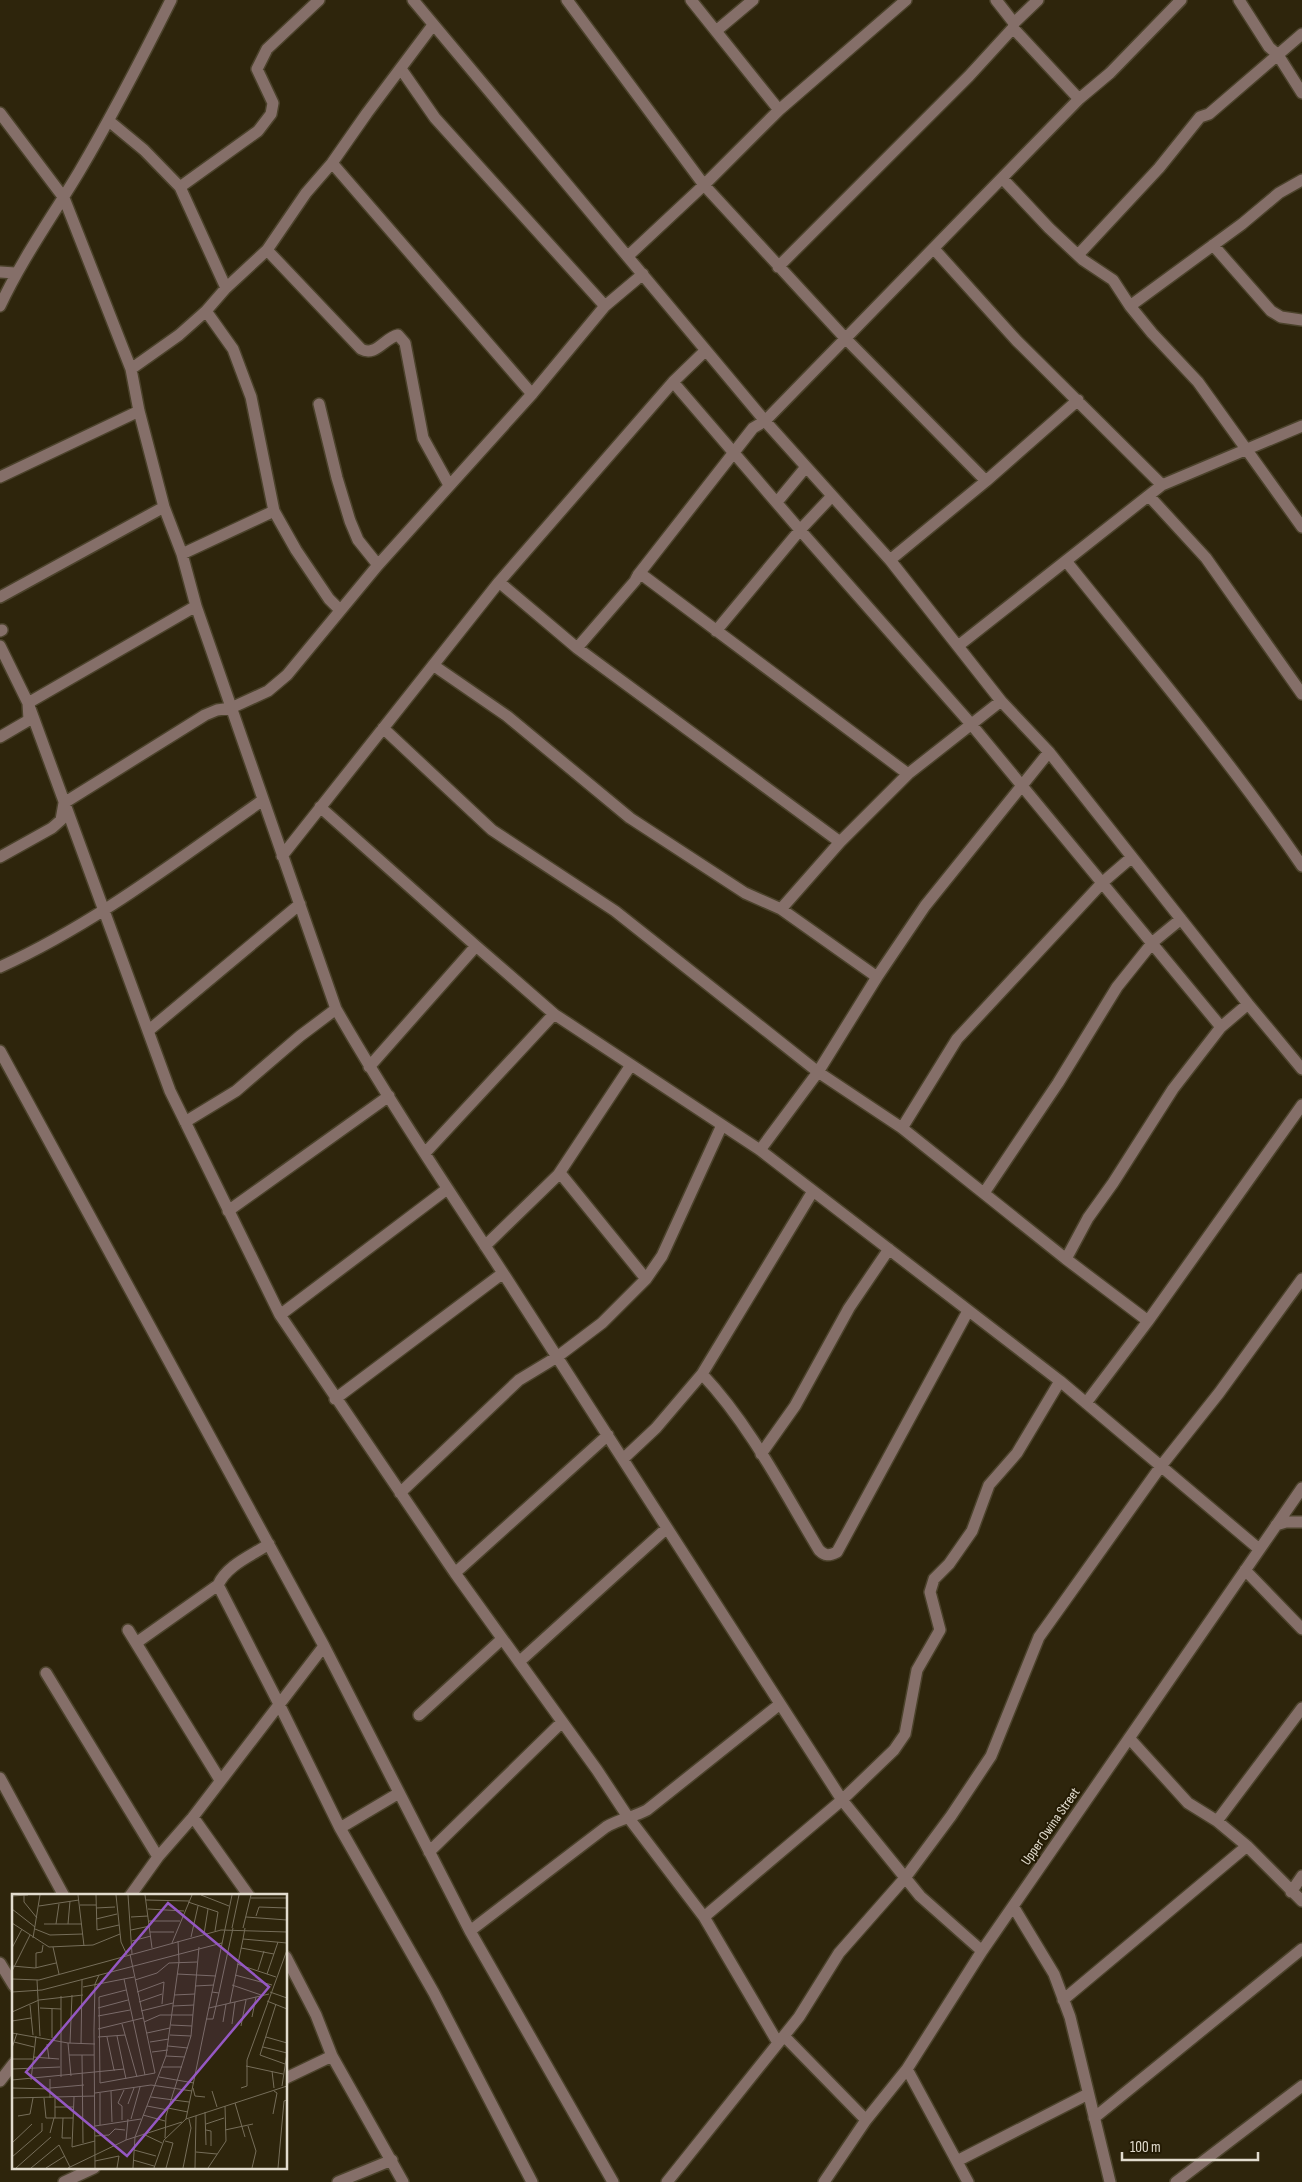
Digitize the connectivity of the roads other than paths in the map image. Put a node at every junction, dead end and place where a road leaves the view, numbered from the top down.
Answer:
1 (171, 0) edge
2 (318, 0) edge
3 (413, 0) edge
4 (566, 0) edge
5 (691, 0) edge
6 (753, 0) edge
7 (906, 0) edge
8 (996, 0) edge
9 (1038, 0) edge
10 (1181, 0) edge
11 (1239, 0) edge
12 (433, 25) junction
13 (1013, 25) junction
14 (716, 30) junction
15 (1302, 34) edge
16 (1278, 55) junction
17 (401, 69) junction
18 (1302, 93) edge
19 (1079, 99) junction
20 (779, 110) junction
21 (0, 113) edge
22 (109, 121) junction
23 (332, 163) junction
24 (1002, 178) junction
25 (1302, 180) edge
26 (704, 186) junction
27 (180, 187) junction
28 (64, 198) junction
29 (1213, 245) junction
30 (934, 248) junction
31 (267, 250) junction
32 (1078, 255) junction
33 (628, 256) junction
34 (778, 267) junction
35 (0, 272) edge
36 (15, 273) junction
37 (643, 274) junction
38 (226, 288) junction
39 (0, 306) edge
40 (605, 306) junction
41 (1130, 306) junction
42 (206, 311) junction
43 (1302, 320) edge
44 (845, 338) junction
45 (705, 351) junction
46 (131, 369) junction
47 (673, 382) junction
48 (532, 394) junction
49 (1078, 400) junction
50 (319, 404) dead end
51 (139, 411) junction
52 (765, 421) junction
53 (1302, 426) edge
54 (1246, 449) junction
55 (735, 452) junction
56 (806, 467) junction
57 (0, 477) edge
58 (986, 481) junction
59 (449, 485) junction
60 (1162, 485) junction
61 (832, 496) junction
62 (1149, 496) junction
63 (777, 502) junction
64 (164, 507) junction
65 (274, 512) junction
66 (1302, 527) edge
67 (800, 530) junction
68 (182, 554) junction
69 (890, 560) junction
70 (1066, 561) junction
71 (378, 565) junction
72 (638, 575) junction
73 (499, 582) junction
74 (0, 597) edge
75 (196, 606) junction
76 (340, 610) junction
77 (716, 631) junction
78 (0, 646) edge
79 (958, 646) junction
80 (577, 648) junction
81 (433, 665) junction
82 (1302, 694) edge
83 (1001, 701) junction
84 (28, 702) junction
85 (231, 708) junction
86 (971, 724) junction
87 (383, 728) junction
88 (0, 737) edge
89 (1049, 752) junction
90 (908, 774) junction
91 (1021, 784) junction
92 (263, 800) junction
93 (64, 803) junction
94 (320, 807) junction
95 (840, 842) junction
96 (282, 856) junction
97 (0, 857) edge
98 (1132, 857) junction
99 (1302, 866) edge
100 (1103, 882) junction
101 (300, 904) junction
102 (781, 909) junction
103 (105, 910) junction
104 (1181, 919) junction
105 (1153, 942) junction
106 (476, 946) junction
107 (0, 967) edge
108 (877, 977) junction
109 (1248, 1004) junction
110 (336, 1009) junction
111 (554, 1014) junction
112 (1221, 1027) junction
113 (148, 1031) junction
114 (0, 1051) edge
115 (631, 1065) junction
116 (369, 1067) junction
117 (1302, 1069) edge
118 (818, 1072) junction
119 (388, 1096) junction
120 (1302, 1105) edge
121 (185, 1122) junction
122 (722, 1125) junction
123 (902, 1128) junction
124 (760, 1150) junction
125 (425, 1153) junction
126 (560, 1173) junction
127 (447, 1189) junction
128 (813, 1191) junction
129 (984, 1193) junction
130 (228, 1211) junction
131 (485, 1246) junction
132 (889, 1249) junction
133 (1066, 1259) junction
134 (503, 1273) junction
135 (646, 1279) junction
136 (1302, 1279) edge
137 (968, 1311) junction
138 (280, 1315) junction
139 (1148, 1321) junction
140 (557, 1357) junction
141 (702, 1374) junction
142 (1060, 1382) junction
143 (335, 1399) junction
144 (1086, 1404) junction
145 (608, 1435) junction
146 (762, 1454) junction
147 (623, 1459) junction
148 (1161, 1466) junction
149 (1302, 1488) edge
150 (400, 1493) junction
151 (1302, 1522) edge
152 (1276, 1525) junction
153 (667, 1528) junction
154 (269, 1544) junction
155 (1260, 1549) junction
156 (1245, 1570) junction
157 (455, 1573) junction
158 (218, 1585) junction
159 (1302, 1629) edge
160 (128, 1630) dead end
161 (502, 1639) junction
162 (136, 1643) junction
163 (324, 1646) junction
164 (518, 1662) junction
165 (46, 1673) dead end
166 (279, 1704) junction
167 (780, 1704) junction
168 (1302, 1708) edge
169 (419, 1715) dead end
170 (562, 1722) junction
171 (1129, 1738) junction
172 (0, 1778) edge
173 (220, 1780) junction
174 (399, 1793) junction
175 (842, 1800) junction
176 (193, 1817) junction
177 (628, 1817) junction
178 (1217, 1821) junction
179 (340, 1828) junction
180 (1247, 1846) junction
181 (429, 1852) junction
182 (158, 1857) junction
183 (1302, 1876) edge
184 (905, 1878) junction
185 (1291, 1892) junction
186 (63, 1894) edge
187 (131, 1894) edge
188 (249, 1894) edge
189 (1302, 1901) edge
190 (1014, 1906) junction
191 (704, 1917) junction
192 (470, 1931) junction
193 (1302, 1949) edge
194 (982, 1951) junction
195 (0, 1963) edge
196 (288, 1964) edge
197 (12, 1983) edge
198 (1064, 2000) junction
199 (781, 2039) junction
200 (332, 2056) junction
201 (12, 2067) edge
202 (907, 2069) junction
203 (288, 2077) edge
204 (5, 2080) edge
205 (1302, 2086) edge
206 (1088, 2094) junction
207 (1094, 2118) junction
208 (866, 2120) junction
209 (392, 2160) junction
210 (957, 2161) junction
211 (90, 2170) edge
212 (829, 2180) edge
213 (64, 2182) edge
214 (338, 2182) edge
215 (403, 2182) edge
216 (532, 2182) edge
217 (613, 2182) edge
218 (667, 2182) edge
219 (968, 2182) edge
220 (1110, 2182) edge
221 (1176, 2182) edge

1 - 22 street
2 - 27 street
3 - 12 street
4 - 26 street
5 - 14 street
6 - 14 street
7 - 20 street
8 - 13 street
9 - 13 street
10 - 19 street
11 - 16 street
12 - 17 street
12 - 33 street
13 - 19 street
13 - 34 street
14 - 20 street
15 - 16 street
16 - 18 street
16 - 32 street
17 - 23 street
17 - 40 street
19 - 24 street
20 - 26 street
21 - 28 street
22 - 27 street
22 - 28 street
23 - 31 street
23 - 48 street
24 - 30 street
24 - 32 street
25 - 29 street
26 - 33 street
26 - 34 street
27 - 38 street
28 - 36 street
28 - 46 street
29 - 41 street
29 - 43 street
30 - 44 street
30 - 49 street
31 - 38 street
31 - 59 street
32 - 41 street
33 - 37 street
34 - 44 street
35 - 36 street
36 - 39 street
37 - 40 street
37 - 45 street
38 - 42 street
40 - 48 street
41 - 54 street
42 - 46 street
42 - 65 street
44 - 52 street
44 - 58 street
45 - 47 street
45 - 52 street
46 - 51 street
47 - 55 street
47 - 73 street
48 - 59 street
49 - 58 street
49 - 60 street
50 - 71 street
51 - 57 street
51 - 64 street
52 - 55 street
52 - 56 street
53 - 54 street
54 - 60 street
54 - 66 street
55 - 63 street
55 - 72 street
56 - 61 street
56 - 63 street
58 - 69 street
59 - 71 street
60 - 62 street
61 - 67 street
61 - 69 street
62 - 70 street
62 - 82 street
63 - 67 street
64 - 68 street
64 - 74 street
65 - 68 street
65 - 76 street
67 - 77 street
67 - 86 street
68 - 75 street
69 - 79 street
70 - 79 street
70 - 99 street
71 - 76 street
72 - 77 street
72 - 80 street
73 - 80 street
73 - 81 street
75 - 84 street
75 - 85 street
76 - 85 street
77 - 90 street
78 - 84 street
79 - 83 street
80 - 95 street
81 - 87 street
81 - 102 street
83 - 86 street
83 - 89 street
84 - 88 street
84 - 93 street
85 - 92 street
85 - 93 street
86 - 90 street
86 - 91 street
87 - 94 street
87 - 118 street
89 - 91 street
89 - 98 street
90 - 95 street
91 - 100 street
91 - 108 street
92 - 96 street
92 - 103 street
93 - 97 street
93 - 103 street
94 - 96 street
94 - 106 street
95 - 102 street
96 - 101 street
98 - 100 street
98 - 104 street
100 - 105 street
100 - 123 street
101 - 110 street
101 - 113 street
102 - 108 street
103 - 107 street
103 - 113 street
104 - 105 street
104 - 109 street
105 - 112 street
105 - 129 street
106 - 111 street
106 - 116 street
108 - 118 street
109 - 112 street
109 - 117 street
110 - 116 street
110 - 121 street
111 - 115 street
111 - 125 street
112 - 133 street
113 - 121 street
114 - 154 street
115 - 122 street
115 - 126 street
116 - 119 street
118 - 123 street
118 - 124 street
119 - 125 street
119 - 130 street
120 - 139 street
121 - 130 street
122 - 124 street
122 - 135 street
123 - 129 street
124 - 128 street
125 - 127 street
126 - 131 street
126 - 135 street
127 - 131 street
127 - 138 street
128 - 132 street
128 - 141 street
129 - 133 street
130 - 138 street
131 - 134 street
132 - 137 street
132 - 146 street
133 - 139 street
134 - 140 street
134 - 143 street
135 - 140 street
136 - 148 street
137 - 142 street
137 - 146 street
138 - 143 street
139 - 144 street
140 - 145 street
140 - 150 street
141 - 146 street
141 - 147 street
142 - 144 street
142 - 175 street
143 - 150 street
144 - 148 street
145 - 147 street
145 - 157 street
147 - 153 street
148 - 155 street
148 - 184 street
149 - 152 street, Upper Owina Street
150 - 157 street
151 - 152 street
152 - 155 street, Upper Owina Street
153 - 164 street
153 - 167 street
154 - 158 street
154 - 163 street
155 - 156 street, Upper Owina Street
156 - 159 street
156 - 171 street, Upper Owina Street
157 - 161 street
158 - 162 street
158 - 166 street
160 - 162 street
161 - 164 street
161 - 169 street
162 - 173 street
163 - 166 street
163 - 174 street
164 - 170 street
165 - 182 street
166 - 173 street
166 - 179 street
167 - 175 street
167 - 177 street
168 - 178 street
170 - 177 street
170 - 181 street
171 - 178 street
171 - 190 street, Upper Owina Street
172 - 186 street
173 - 176 street
174 - 179 street
174 - 181 street
175 - 184 street
175 - 191 street
176 - 182 street
176 - 188 street
177 - 191 street
177 - 192 street
178 - 180 street
179 - 216 street
180 - 185 street
180 - 198 street
181 - 192 street
182 - 187 street
183 - 185 street
184 - 194 street
184 - 199 street
185 - 189 street
190 - 194 street, Upper Owina Street
190 - 198 street
191 - 199 street
192 - 217 street
193 - 207 street
194 - 202 street, Upper Owina Street
195 - 197 street
196 - 200 street
198 - 206 street
199 - 208 street
199 - 218 street
200 - 203 street
200 - 209 street
201 - 204 street
202 - 208 street, Upper Owina Street
202 - 210 street
205 - 221 street
206 - 207 street
206 - 210 street
207 - 220 street
208 - 212 street, Upper Owina Street
209 - 214 street
209 - 215 street
210 - 219 street
211 - 213 street

